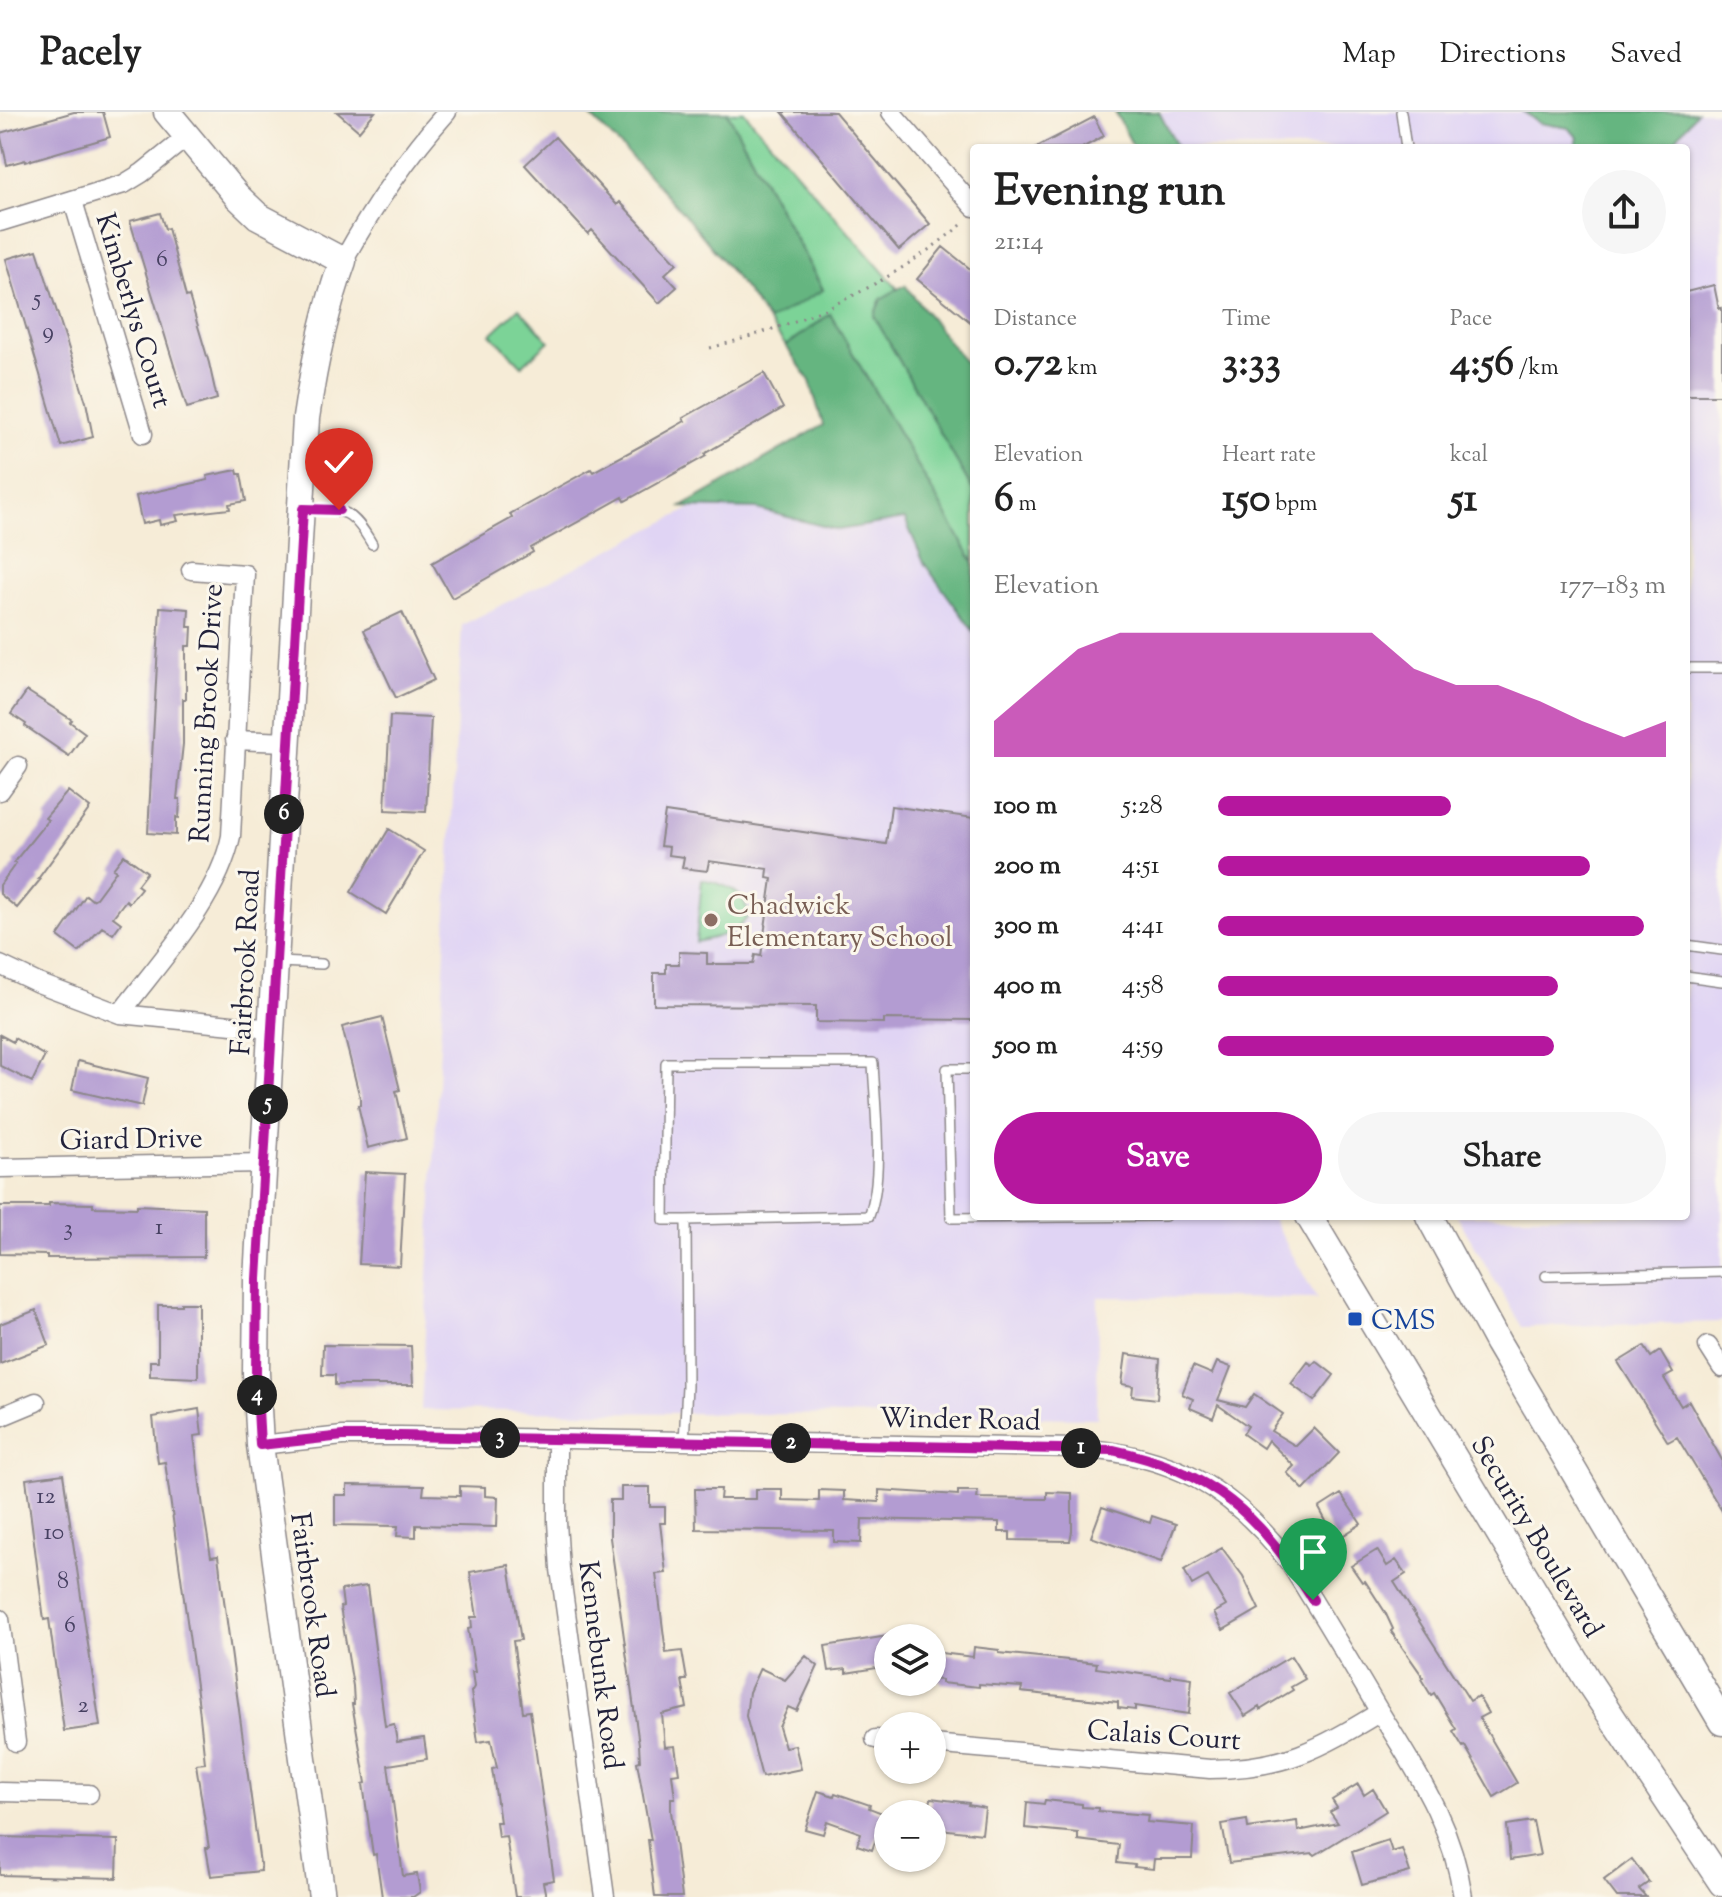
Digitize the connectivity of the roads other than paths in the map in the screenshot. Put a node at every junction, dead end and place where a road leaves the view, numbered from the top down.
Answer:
1 (167, 112) edge
2 (447, 112) edge
3 (891, 112) edge
4 (1401, 112) edge
5 (188, 136) junction
6 (1405, 144) edge
7 (73, 201) junction
8 (970, 202) edge
9 (0, 222) edge
10 (343, 261) junction
11 (143, 434) dead end
12 (303, 509) junction
13 (372, 544) dead end
14 (191, 570) dead end
15 (1690, 668) edge
16 (1722, 668) edge
17 (235, 740) junction
18 (288, 742) junction
19 (18, 766) dead end
20 (0, 791) edge
21 (1690, 946) edge
22 (1722, 950) edge
23 (276, 961) junction
24 (322, 964) dead end
25 (0, 965) edge
26 (1690, 977) edge
27 (1722, 981) edge
28 (120, 1014) junction
29 (273, 1029) junction
30 (970, 1069) edge
31 (264, 1163) junction
32 (0, 1168) edge
33 (970, 1218) edge
34 (686, 1220) junction
35 (1311, 1220) edge
36 (1431, 1220) edge
37 (1722, 1272) edge
38 (1546, 1276) dead end
39 (1708, 1346) dead end
40 (1722, 1368) edge
41 (36, 1402) dead end
42 (0, 1417) edge
43 (557, 1440) junction
44 (684, 1442) junction
45 (260, 1445) junction
46 (0, 1619) edge
47 (1380, 1712) junction
48 (1722, 1722) edge
49 (16, 1742) dead end
50 (946, 1745) edge
51 (0, 1792) edge
52 (89, 1794) dead end
53 (1722, 1883) edge
54 (322, 1897) edge
55 (605, 1897) edge
56 (1463, 1897) edge

1 - 5 street
2 - 10 street, Fairbrook Road
3 - 8 street
4 - 6 lane
5 - 7 street
5 - 10 street
7 - 9 street
7 - 11 street, Kimberlys Court
10 - 12 street, Fairbrook Road
12 - 13 lane
12 - 18 street, Fairbrook Road
14 - 17 street, Running Brook Drive
15 - 16 lane
17 - 18 street
17 - 28 street, Running Brook Drive
18 - 23 street, Fairbrook Road
19 - 20 street
21 - 22 lane
23 - 24 lane
23 - 29 street, Fairbrook Road
25 - 28 street
26 - 27 lane
28 - 29 street
29 - 31 street, Fairbrook Road
30 - 33 lane
31 - 32 street, Giard Drive
31 - 45 street, Fairbrook Road
34 - 34 lane
34 - 44 lane
35 - 53 street, Security Boulevard
36 - 48 street
37 - 38 lane
39 - 40 street
41 - 42 street
43 - 44 street, Winder Road
43 - 45 street, Winder Road
43 - 55 street, Kennebunk Road
44 - 47 street, Winder Road
45 - 54 street, Fairbrook Road
46 - 49 street
47 - 50 street, Calais Court
47 - 56 street, Winder Road
51 - 52 street

